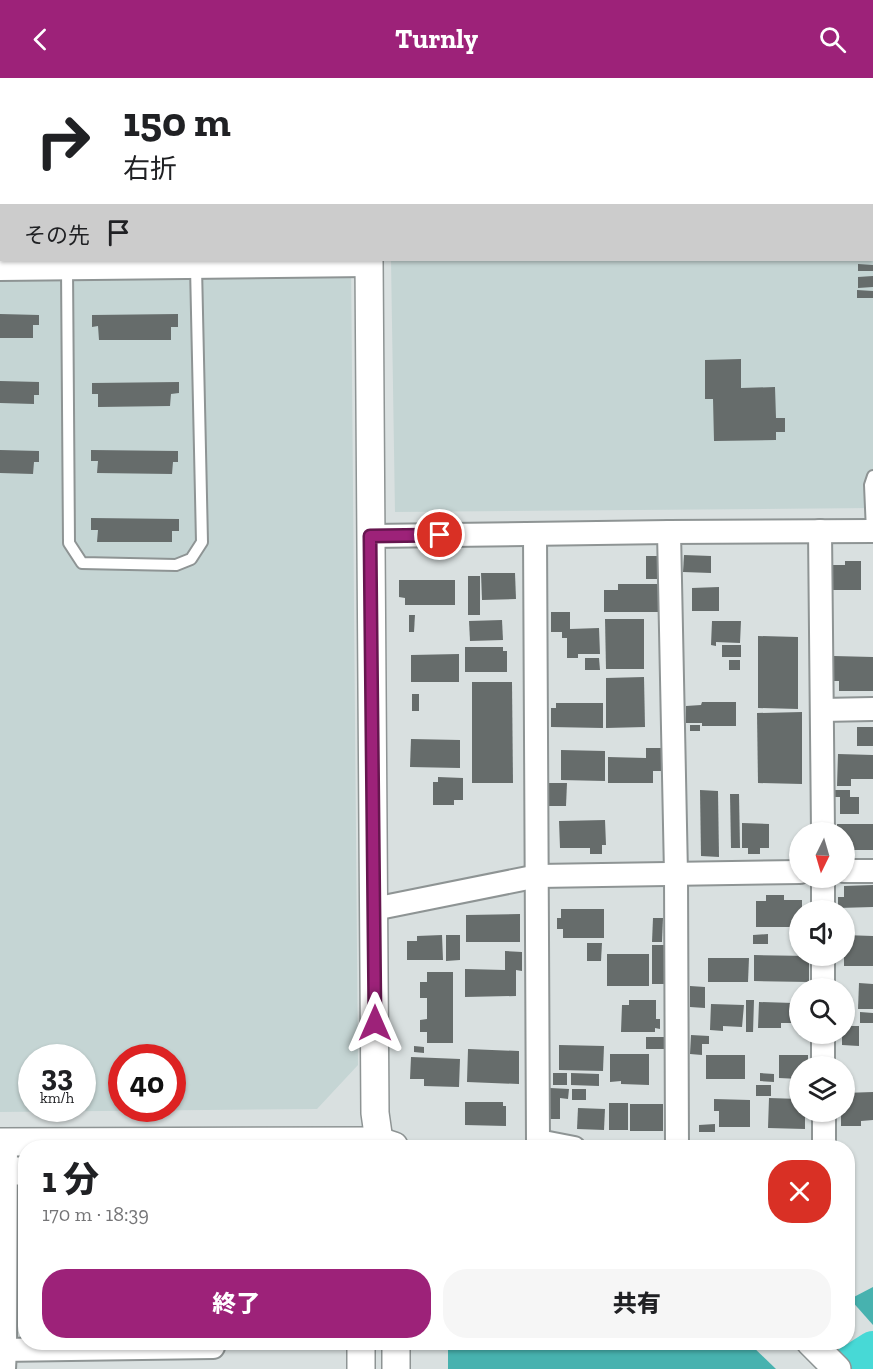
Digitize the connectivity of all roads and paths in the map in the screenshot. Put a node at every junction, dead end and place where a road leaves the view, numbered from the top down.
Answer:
1 (369, 262) edge
2 (196, 267) junction
3 (67, 268) junction
4 (0, 269) edge
5 (873, 476) edge
6 (820, 531) junction
7 (873, 531) edge
8 (669, 532) junction
9 (536, 534) junction
10 (370, 536) junction
11 (822, 710) junction
12 (873, 710) edge
13 (823, 822) edge
14 (855, 871) edge
15 (873, 871) edge
16 (789, 872) edge
17 (676, 874) junction
18 (538, 876) junction
19 (374, 909) junction
20 (824, 1122) edge
21 (382, 1140) edge
22 (538, 1140) edge
23 (677, 1140) edge
24 (824, 1140) edge
25 (3, 1142) edge
26 (18, 1142) edge
27 (11, 1171) edge
28 (143, 1350) edge
29 (362, 1350) edge
30 (396, 1350) edge
31 (818, 1350) edge
32 (3, 1356) edge
33 (361, 1369) edge
34 (396, 1369) edge
35 (837, 1369) edge

1 - 2 street
1 - 10 street
2 - 3 street
2 - 3 lane
3 - 4 street
5 - 7 lane
6 - 7 street
6 - 8 street
6 - 11 street
8 - 9 street
8 - 17 street
9 - 10 street
9 - 18 street
10 - 19 street
11 - 12 street
11 - 13 street
14 - 15 street
16 - 17 street
17 - 18 street
17 - 23 street
18 - 19 street
18 - 22 street
19 - 21 street
20 - 24 street
25 - 26 street
25 - 27 street
27 - 32 street
28 - 32 street
29 - 33 street
30 - 34 street
31 - 35 street

